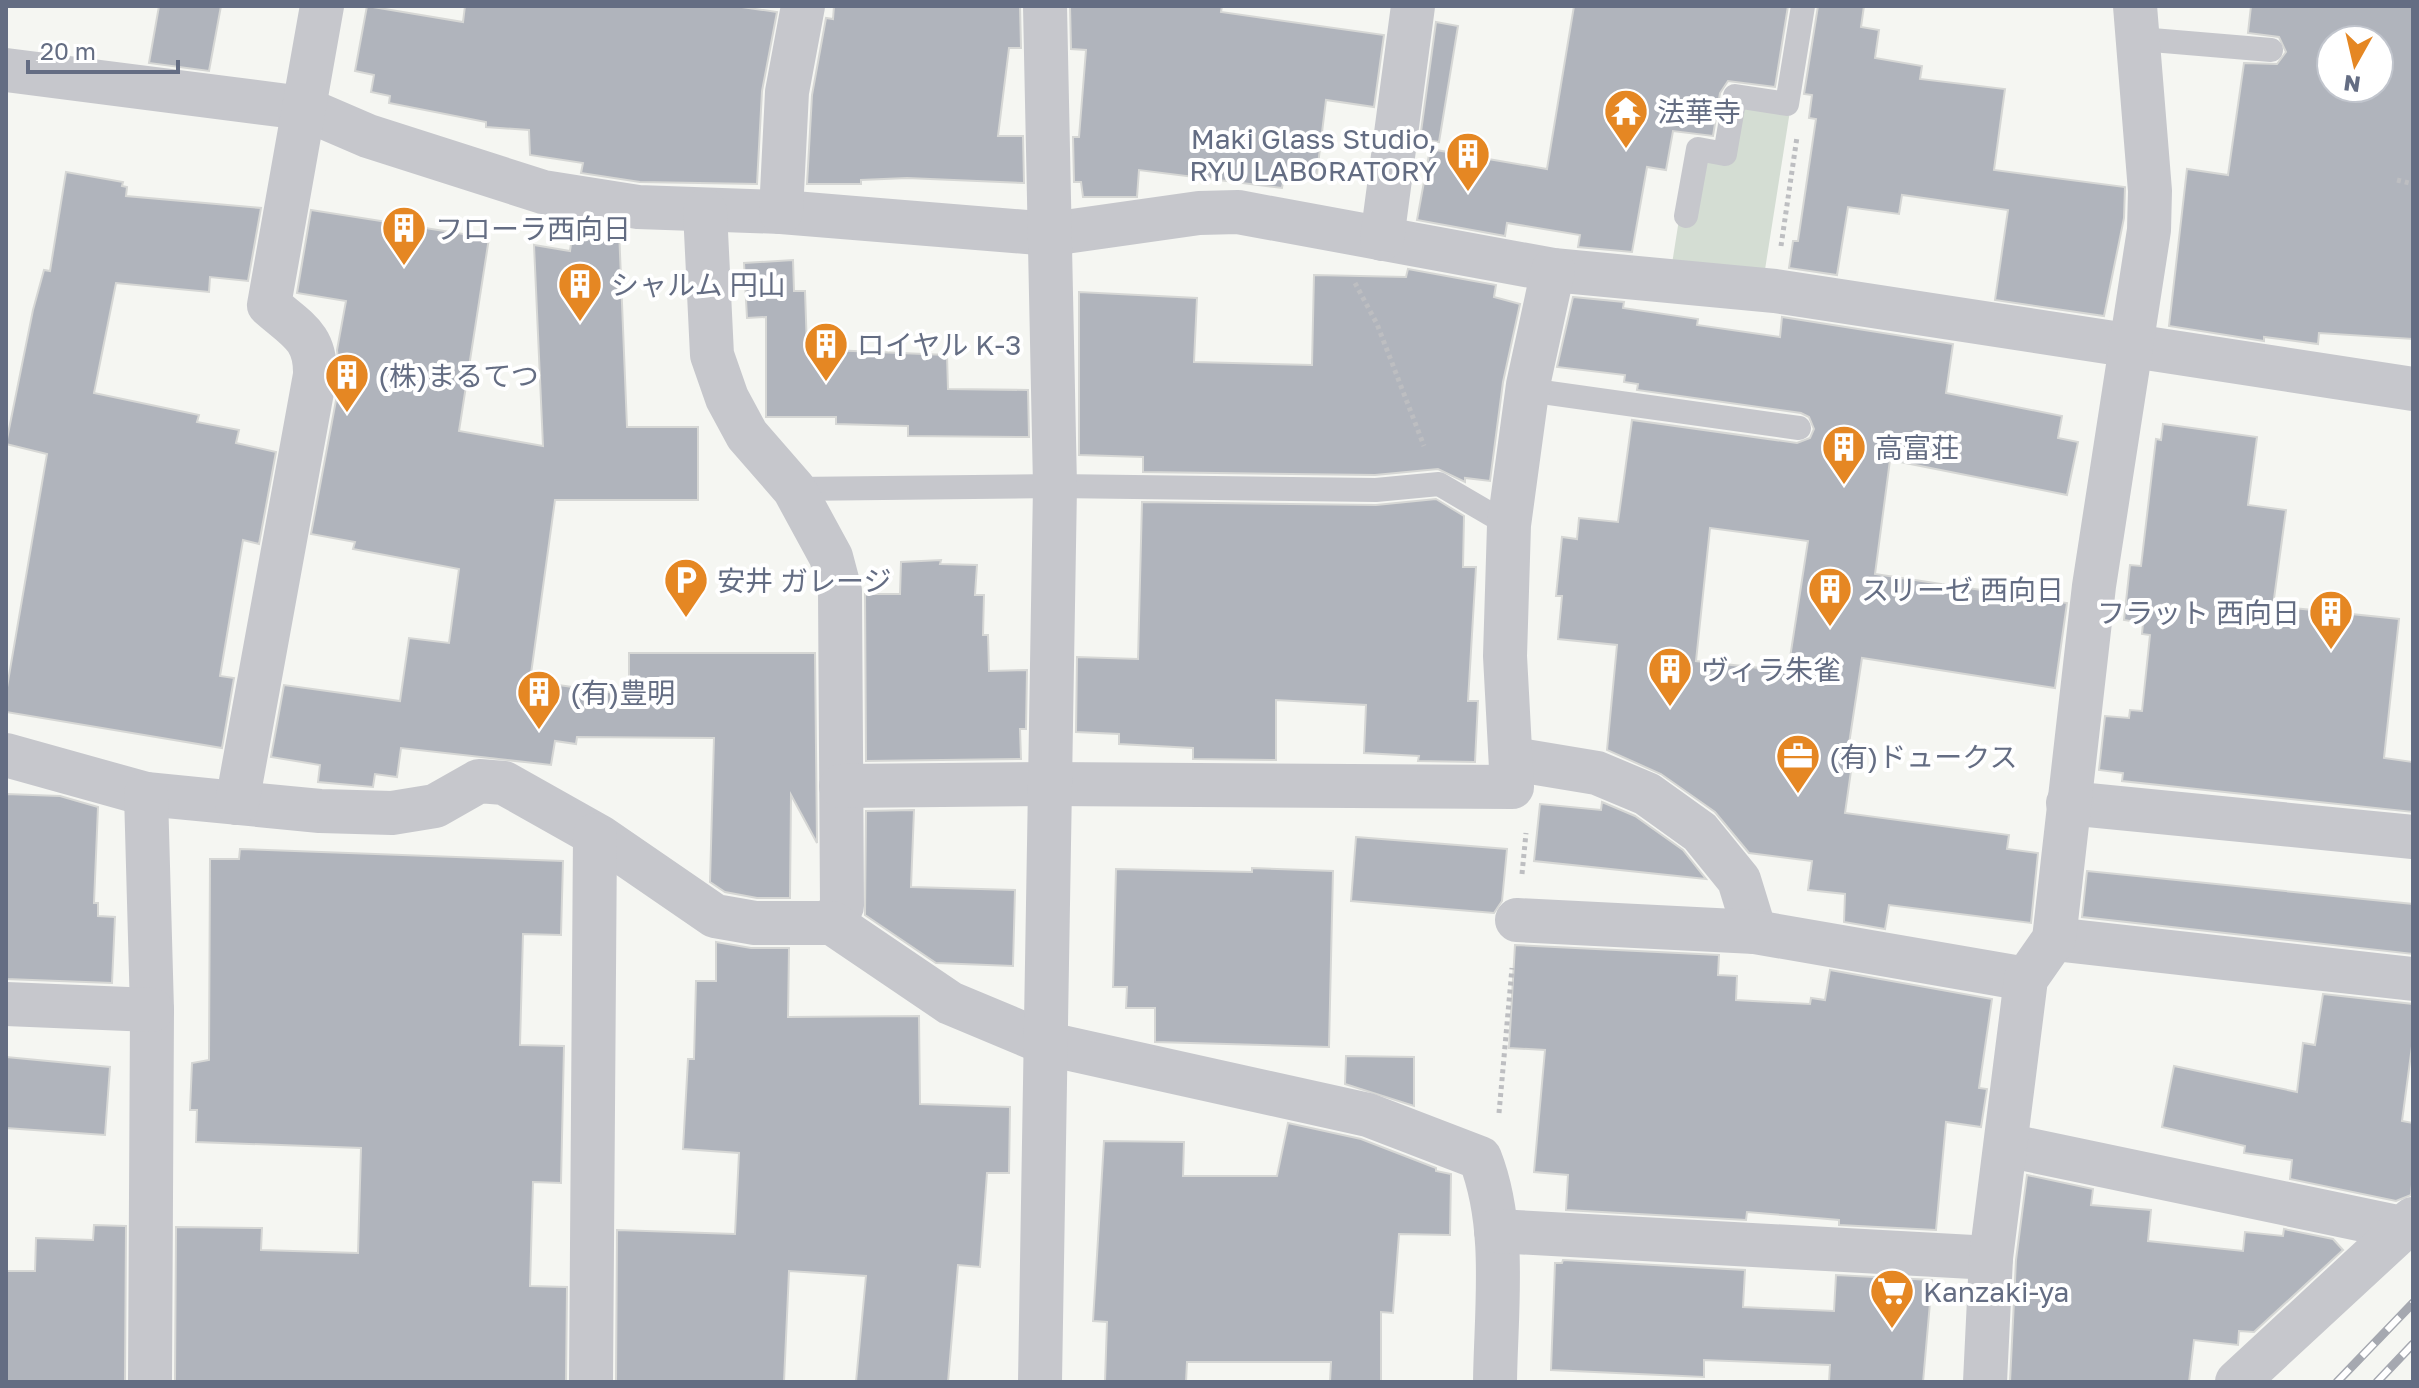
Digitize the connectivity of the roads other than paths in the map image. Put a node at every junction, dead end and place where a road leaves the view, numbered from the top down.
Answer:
1 (322, 6) edge
2 (803, 6) edge
3 (1045, 6) edge
4 (1413, 6) edge
5 (1803, 6) edge
6 (2137, 22) edge
7 (2271, 50) dead end
8 (6, 70) edge
9 (303, 108) junction
10 (705, 211) junction
11 (781, 212) junction
12 (1686, 216) dead end
13 (1051, 234) junction
14 (1382, 239) junction
15 (1553, 270) junction
16 (2132, 347) junction
17 (2413, 389) edge
18 (1528, 390) junction
19 (1799, 428) dead end
20 (1055, 486) junction
21 (794, 489) junction
22 (1509, 525) junction
23 (6, 755) edge
24 (1513, 759) junction
25 (1049, 784) junction
26 (841, 786) junction
27 (146, 794) junction
28 (237, 803) junction
29 (2068, 803) junction
30 (595, 835) junction
31 (2413, 837) edge
32 (1517, 920) dead end
33 (832, 923) junction
34 (1755, 932) junction
35 (2054, 939) junction
36 (2026, 979) junction
37 (2413, 979) edge
38 (6, 1004) edge
39 (152, 1010) junction
40 (1048, 1044) junction
41 (2006, 1145) junction
42 (2408, 1224) edge
43 (1496, 1231) junction
44 (1991, 1258) junction
45 (150, 1382) edge
46 (591, 1382) edge
47 (1040, 1382) edge
48 (1495, 1382) edge
49 (1985, 1382) edge
50 (2237, 1382) edge

1 - 9 street
2 - 11 street
3 - 13 street
4 - 14 street
5 - 12 lane
6 - 7 lane
6 - 16 street
8 - 9 street
9 - 10 street
9 - 28 street
10 - 11 street
10 - 21 street
11 - 13 street
13 - 14 street
13 - 20 street
14 - 15 street
15 - 16 street
15 - 18 street
16 - 17 street
16 - 29 street
18 - 19 lane
18 - 22 street
20 - 21 lane
20 - 22 lane
20 - 25 street
21 - 26 street
22 - 24 street
23 - 27 street
24 - 25 street
24 - 34 street
25 - 26 street
25 - 40 street
26 - 33 street
27 - 28 street
27 - 39 street
28 - 30 street
29 - 31 street
29 - 35 street
30 - 33 street
30 - 46 street
32 - 34 street
33 - 40 street
34 - 36 street
35 - 36 street
35 - 37 street
36 - 41 street
38 - 39 street
39 - 45 street
40 - 43 street
40 - 47 street
41 - 42 street
41 - 44 street
42 - 50 street
43 - 44 street
43 - 48 street
44 - 49 street

